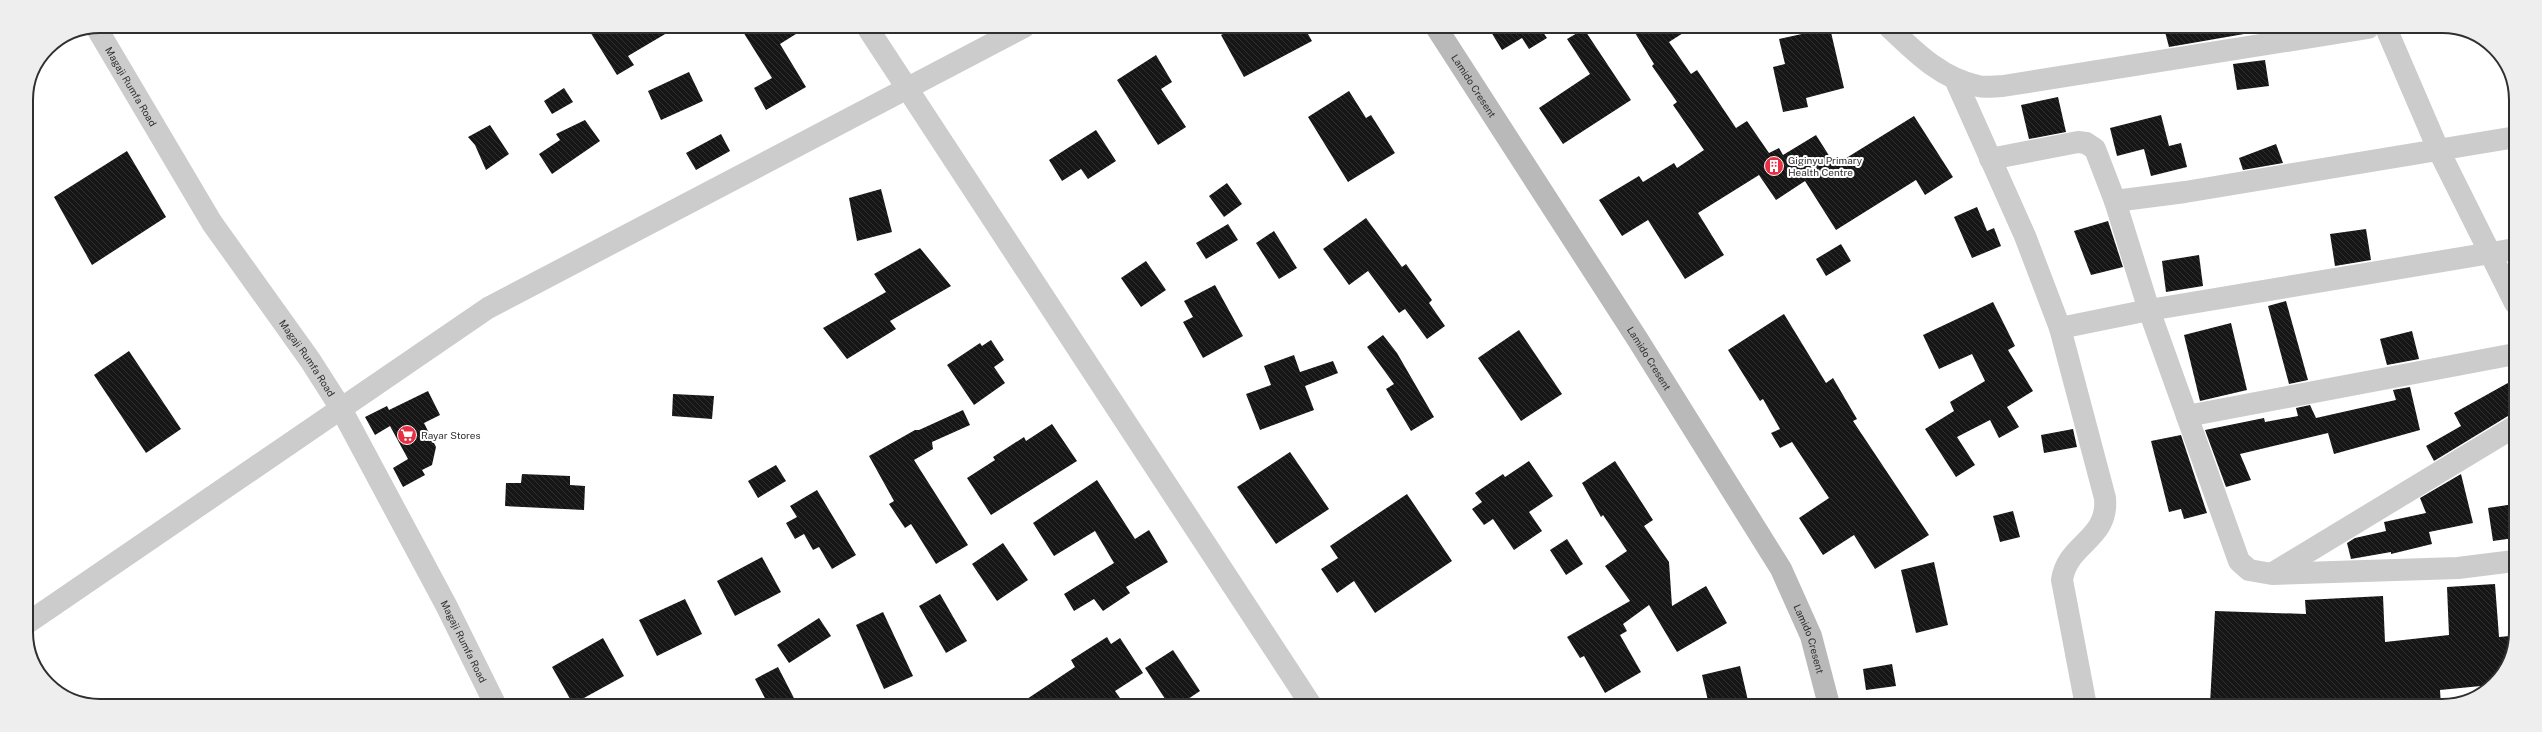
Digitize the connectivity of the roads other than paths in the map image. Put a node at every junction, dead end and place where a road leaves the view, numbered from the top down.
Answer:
1 (100, 33) edge
2 (871, 33) edge
3 (1012, 33) edge
4 (1440, 33) edge
5 (1895, 33) edge
6 (2337, 33) edge
7 (2388, 33) edge
8 (1955, 79) junction
9 (907, 86) junction
10 (2509, 138) edge
11 (2438, 150) junction
12 (1990, 159) junction
13 (2115, 201) junction
14 (2509, 250) edge
15 (2490, 253) junction
16 (2509, 291) edge
17 (2149, 310) junction
18 (2060, 328) junction
19 (2509, 355) edge
20 (340, 407) junction
21 (2187, 416) junction
22 (2509, 430) edge
23 (2509, 562) edge
24 (2272, 574) junction
25 (33, 619) edge
26 (493, 699) edge
27 (1307, 699) edge
28 (1827, 699) edge
29 (2085, 699) edge

1 - 20 street, Magaji Rumfa Road
2 - 9 street
3 - 9 street
4 - 28 street, Lamido Cresent
5 - 8 street
6 - 8 street
7 - 11 street
8 - 12 street
9 - 20 street
9 - 27 street
10 - 11 street
11 - 13 street
11 - 15 street
12 - 13 street
12 - 18 street
13 - 17 street
14 - 15 street
15 - 16 street
15 - 17 street
17 - 18 street
17 - 21 street
18 - 29 street
19 - 21 street
20 - 25 street
20 - 26 street, Magaji Rumfa Road
21 - 24 street
22 - 24 street
23 - 24 street

